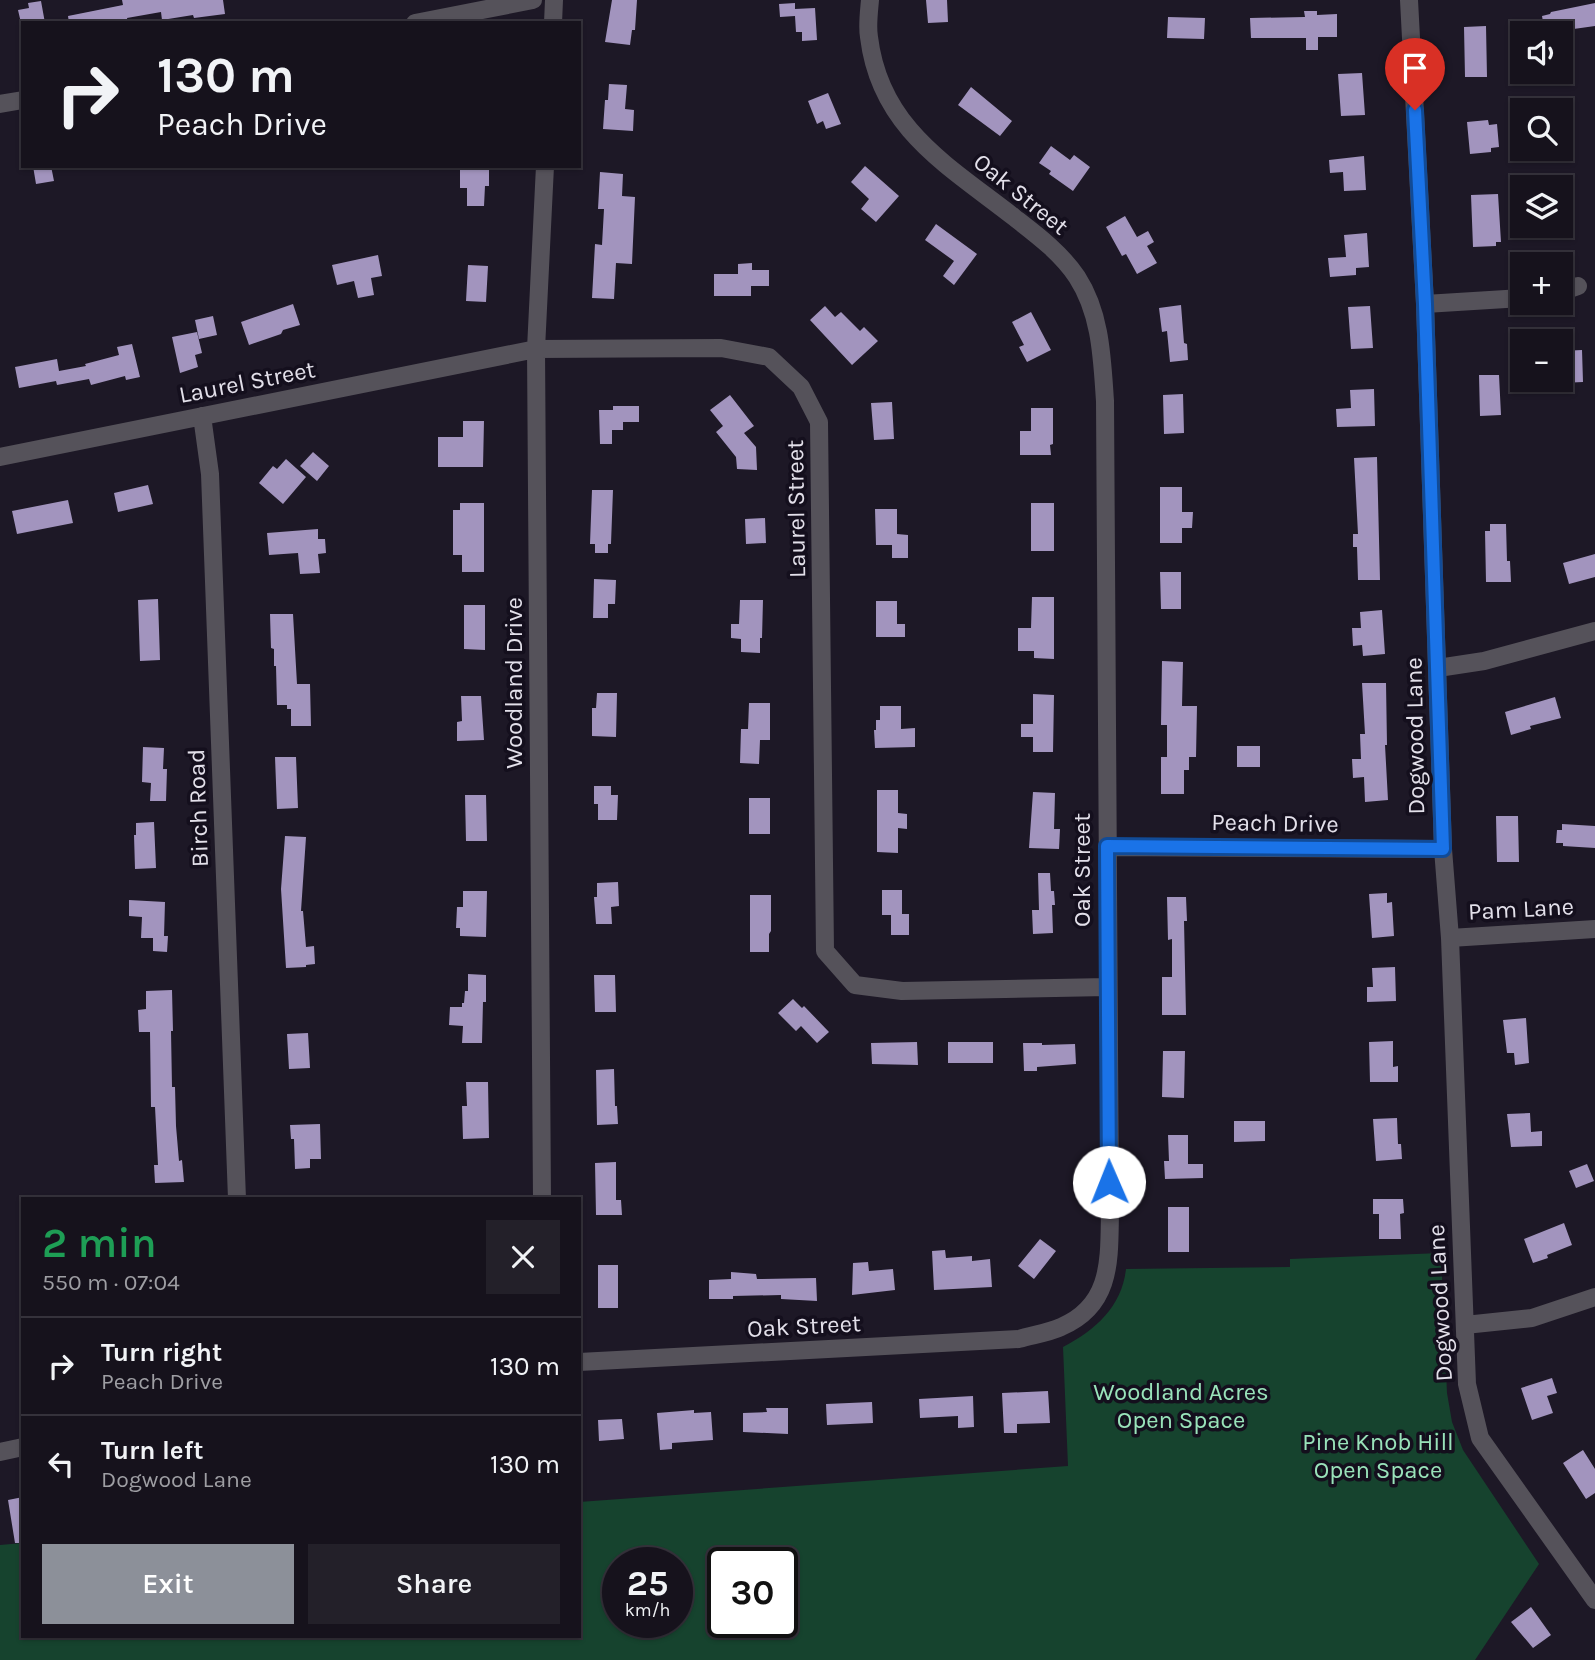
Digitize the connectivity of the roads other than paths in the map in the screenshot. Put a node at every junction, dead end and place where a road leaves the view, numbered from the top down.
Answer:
1 (533, 0) edge
2 (554, 0) edge
3 (870, 0) edge
4 (1409, 0) edge
5 (425, 21) edge
6 (553, 21) edge
7 (21, 100) edge
8 (0, 104) edge
9 (545, 168) edge
10 (1510, 299) edge
11 (1425, 304) junction
12 (536, 349) junction
13 (202, 416) junction
14 (0, 457) edge
15 (1595, 631) edge
16 (1438, 668) junction
17 (1107, 846) junction
18 (1443, 849) junction
19 (1595, 929) edge
20 (1450, 938) junction
21 (1107, 987) junction
22 (237, 1197) edge
23 (542, 1197) edge
24 (1595, 1297) edge
25 (1465, 1325) junction
26 (581, 1362) edge
27 (21, 1447) edge
28 (0, 1452) edge
29 (1595, 1600) edge

1 - 5 street
2 - 6 street
3 - 17 street, Oak Street
4 - 11 street, Dogwood Lane
7 - 8 street
9 - 12 street, Woodland Drive
10 - 11 street
11 - 16 street, Dogwood Lane
12 - 13 street, Laurel Street
12 - 21 street, Laurel Street
12 - 23 street, Woodland Drive
13 - 14 street, Laurel Street
13 - 22 street, Birch Road
15 - 16 street
16 - 18 street, Dogwood Lane
17 - 18 street, Peach Drive
17 - 21 street, Oak Street
18 - 20 street, Dogwood Lane
19 - 20 street, Pam Lane
20 - 25 street, Dogwood Lane
21 - 26 street, Oak Street
24 - 25 street
25 - 29 street, Dogwood Lane
27 - 28 street

